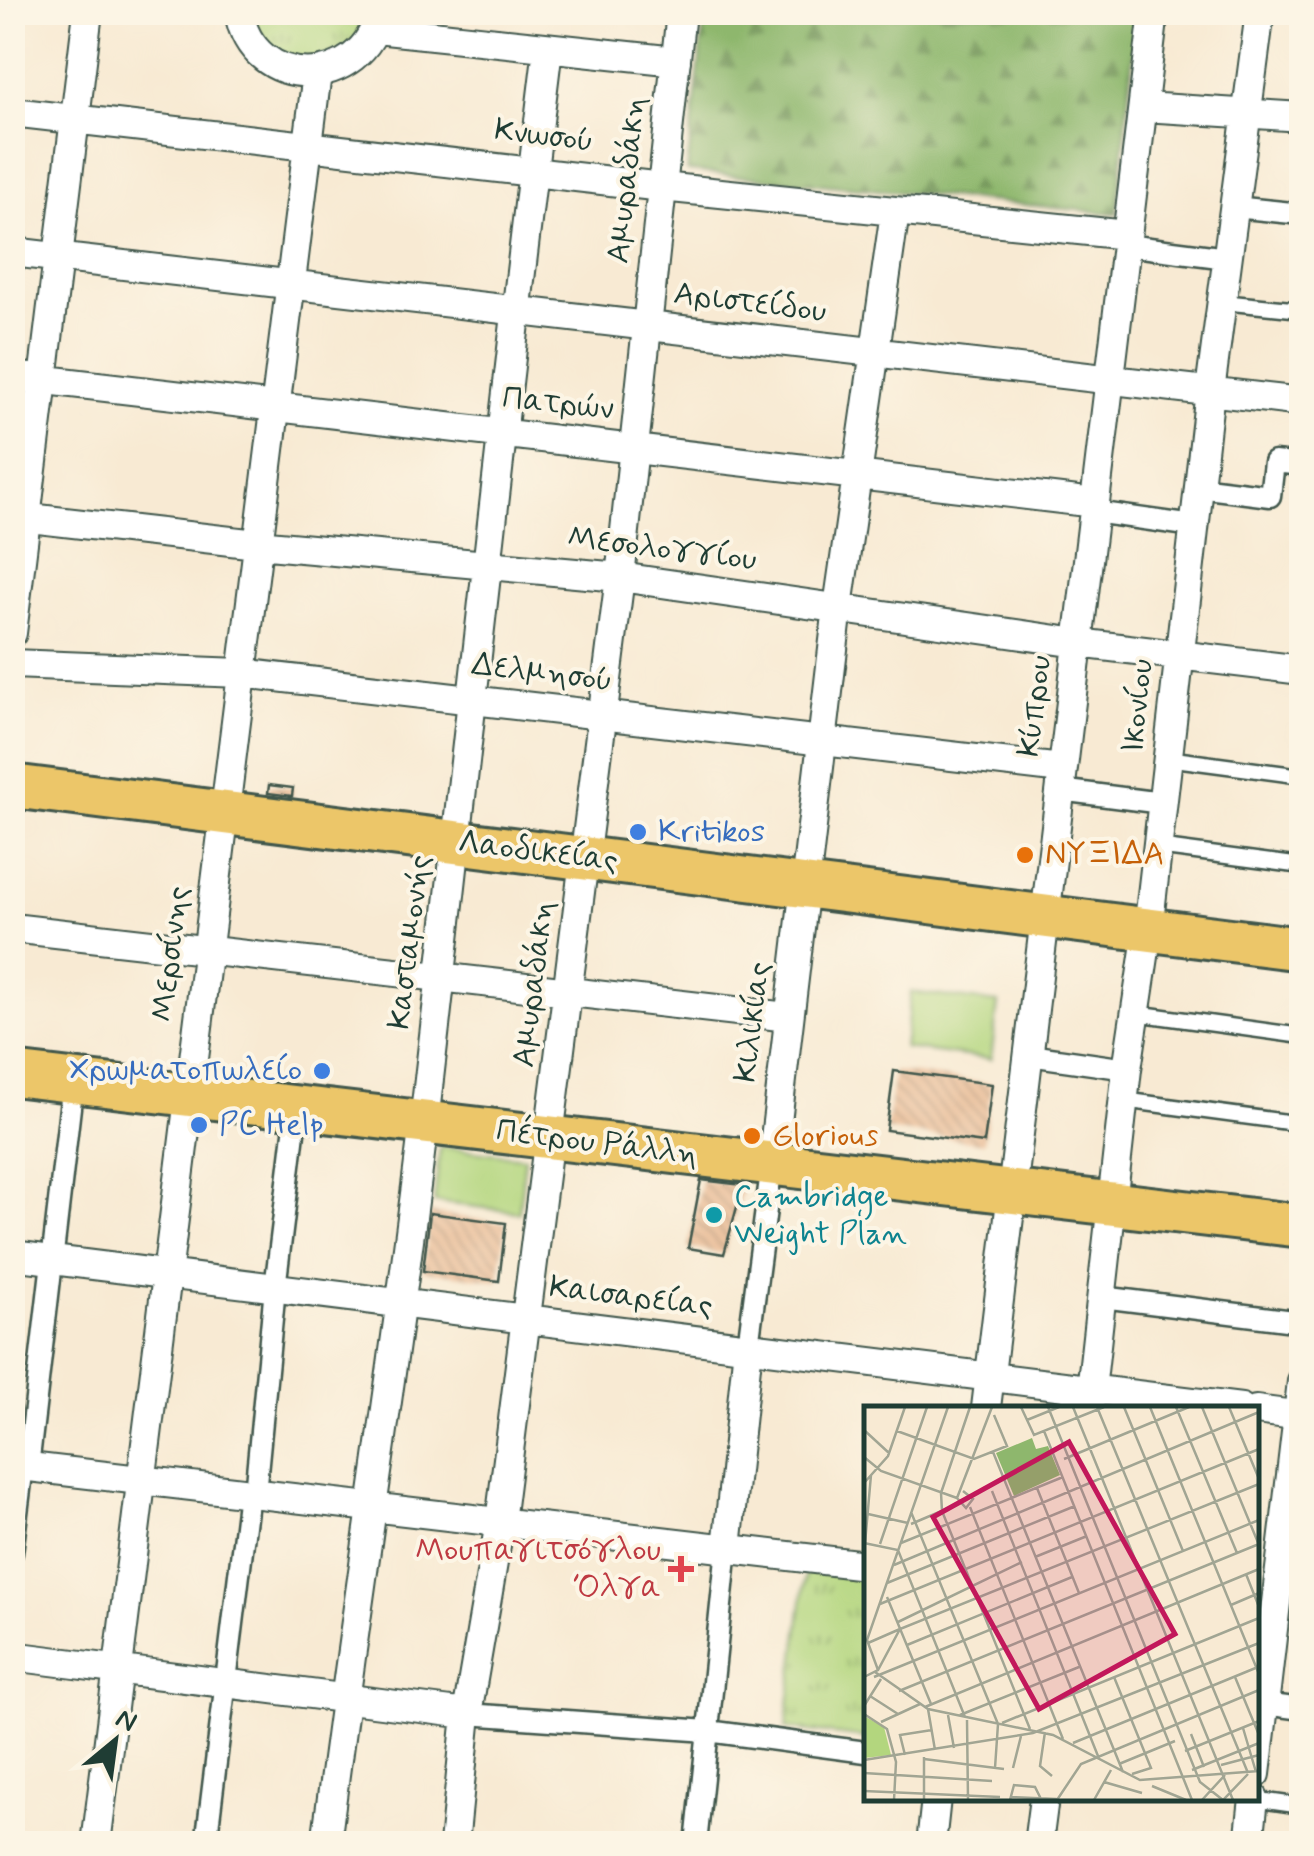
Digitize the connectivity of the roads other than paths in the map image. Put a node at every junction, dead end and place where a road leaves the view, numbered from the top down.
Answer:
1 (88, 12) edge
2 (240, 12) edge
3 (681, 12) edge
4 (1154, 12) edge
5 (1260, 12) edge
6 (378, 21) edge
7 (548, 48) junction
8 (676, 61) junction
9 (317, 73) junction
10 (1143, 106) junction
11 (1246, 111) junction
12 (12, 112) edge
13 (1302, 117) edge
14 (75, 118) junction
15 (306, 144) junction
16 (533, 170) junction
17 (662, 186) junction
18 (1234, 208) junction
19 (895, 212) junction
20 (1302, 214) edge
21 (1127, 240) junction
22 (12, 252) edge
23 (58, 258) junction
24 (1227, 258) junction
25 (289, 284) junction
26 (1222, 302) junction
27 (1302, 310) edge
28 (517, 311) junction
29 (646, 326) junction
30 (876, 352) junction
31 (12, 376) edge
32 (43, 379) junction
33 (1110, 379) junction
34 (1210, 391) junction
35 (1302, 402) edge
36 (274, 408) junction
37 (503, 434) junction
38 (633, 448) junction
39 (1302, 465) edge
40 (858, 476) junction
41 (1199, 487) junction
42 (1095, 507) junction
43 (19, 517) edge
44 (1194, 526) junction
45 (257, 544) junction
46 (488, 565) junction
47 (620, 577) junction
48 (838, 607) junction
49 (12, 634) edge
50 (1078, 643) junction
51 (1178, 655) junction
52 (12, 664) edge
53 (1302, 670) edge
54 (240, 673) junction
55 (474, 700) junction
56 (601, 716) junction
57 (825, 742) junction
58 (1167, 758) junction
59 (1302, 776) edge
60 (1061, 780) junction
61 (12, 786) edge
62 (1162, 803) junction
63 (246, 809) junction
64 (457, 842) junction
65 (1157, 847) junction
66 (584, 858) junction
67 (1302, 866) edge
68 (806, 886) junction
69 (1045, 916) junction
70 (12, 928) edge
71 (1148, 930) junction
72 (1302, 949) edge
73 (206, 952) junction
74 (439, 979) junction
75 (568, 993) junction
76 (1134, 1013) junction
77 (788, 1018) junction
78 (1302, 1036) edge
79 (1029, 1054) junction
80 (1126, 1069) junction
81 (12, 1074) edge
82 (73, 1082) junction
83 (188, 1095) junction
84 (1123, 1100) junction
85 (298, 1108) junction
86 (424, 1123) junction
87 (1302, 1124) edge
88 (550, 1138) junction
89 (772, 1164) junction
90 (1012, 1192) junction
91 (1113, 1204) junction
92 (1302, 1226) edge
93 (12, 1255) edge
94 (51, 1260) junction
95 (166, 1274) junction
96 (275, 1288) junction
97 (1102, 1298) junction
98 (399, 1304) junction
99 (526, 1319) junction
100 (1302, 1322) edge
101 (748, 1346) junction
102 (990, 1377) junction
103 (1302, 1382) edge
104 (1090, 1400) edge
105 (986, 1406) edge
106 (1204, 1406) edge
107 (1259, 1410) edge
108 (1299, 1416) edge
109 (21, 1466) edge
110 (141, 1480) junction
111 (1295, 1486) edge
112 (252, 1493) junction
113 (374, 1507) junction
114 (500, 1522) junction
115 (727, 1548) junction
116 (12, 1553) edge
117 (864, 1565) edge
118 (1278, 1613) edge
119 (12, 1656) edge
120 (117, 1670) junction
121 (226, 1684) junction
122 (344, 1698) junction
123 (1260, 1704) edge
124 (1302, 1708) edge
125 (466, 1714) junction
126 (708, 1731) junction
127 (864, 1752) edge
128 (1259, 1800) edge
129 (936, 1801) edge
130 (1044, 1801) edge
131 (1251, 1801) edge
132 (1302, 1806) edge
133 (96, 1844) edge
134 (206, 1844) edge
135 (326, 1844) edge
136 (454, 1844) edge
137 (696, 1844) edge
138 (931, 1844) edge
139 (1038, 1844) edge
140 (1248, 1844) edge

1 - 14 street
2 - 9 street
3 - 8 street, Αμυραδάκη
4 - 10 street, Κύπρου
5 - 11 street, Ικονίου
6 - 7 street
6 - 9 street
7 - 8 street
7 - 16 street, Κασταμονής
8 - 17 street, Αμυραδάκη
9 - 15 street, Μερσίνης
10 - 11 street
10 - 21 street, Κύπρου
11 - 13 street
11 - 18 street, Ικονίου
12 - 14 street, Κνωσού
14 - 15 street, Κνωσού
14 - 23 street
15 - 16 street, Κνωσού
15 - 25 street, Μερσίνης
16 - 17 street, Κνωσού
16 - 28 street, Κασταμονής
17 - 19 street, Κνωσού
17 - 29 street, Αμυραδάκη
18 - 20 street
18 - 24 street, Ικονίου
19 - 21 street, Κνωσού
19 - 30 street, Κιλικίας
21 - 24 street
21 - 33 street, Κύπρου
22 - 23 street, Αριστείδου
23 - 25 street, Αριστείδου
23 - 32 street
24 - 26 street, Ικονίου
25 - 28 street, Αριστείδου
25 - 36 street, Μερσίνης
26 - 27 lane
26 - 34 street, Ικονίου
28 - 29 street, Αριστείδου
28 - 37 street, Κασταμονής
29 - 30 street, Αριστείδου
29 - 38 street, Αμυραδάκη
30 - 33 street, Αριστείδου
30 - 40 street, Κιλικίας
31 - 32 street, Πατρών
32 - 36 street, Πατρών
32 - 43 street
33 - 34 street, Αριστείδου
33 - 42 street, Κύπρου
34 - 35 street, Αριστείδου
34 - 41 street, Ικονίου
36 - 37 street, Πατρών
36 - 45 street, Μερσίνης
37 - 38 street, Πατρών
37 - 46 street, Κασταμονής
38 - 40 street, Πατρών
38 - 47 street, Αμυραδάκη
39 - 41 street
40 - 42 street, Πατρών
40 - 48 street, Κιλικίας
41 - 44 street, Ικονίου
42 - 44 street
42 - 50 street, Κύπρου
43 - 45 street, Μεσολογγίου
43 - 49 street
44 - 51 street, Ικονίου
45 - 46 street, Μεσολογγίου
45 - 54 street, Μερσίνης
46 - 47 street, Μεσολογγίου
46 - 55 street, Κασταμονής
47 - 48 street, Μεσολογγίου
47 - 56 street, Αμυραδάκη
48 - 50 street, Μεσολογγίου
48 - 57 street, Κιλικίας
50 - 51 street, Μεσολογγίου
50 - 60 street, Κύπρου
51 - 53 street, Μεσολογγίου
51 - 58 street, Ικονίου
52 - 54 street, Δελμησού
54 - 55 street, Δελμησού
54 - 63 street, Μερσίνης
55 - 56 street, Δελμησού
55 - 64 street, Κασταμονής
56 - 57 street, Δελμησού
56 - 66 street, Αμυραδάκη
57 - 60 street, Δελμησού
57 - 68 street, Κιλικίας
58 - 59 lane
58 - 62 street, Ικονίου
60 - 62 street
60 - 69 street, Κύπρου
61 - 63 main road, Λαοδικείας
62 - 65 street, Ικονίου
63 - 64 main road, Λαοδικείας
63 - 73 street, Μερσίνης
64 - 66 main road, Λαοδικείας
64 - 74 street, Κασταμονής
65 - 67 lane
65 - 71 street, Ικονίου
66 - 68 main road, Λαοδικείας
66 - 75 street, Αμυραδάκη
68 - 69 main road, Λαοδικείας
68 - 77 street, Κιλικίας
69 - 71 main road, Λαοδικείας
69 - 79 street, Κύπρου
70 - 73 street
71 - 72 main road, Λαοδικείας
71 - 76 street, Ικονίου
73 - 74 street
73 - 83 street, Μερσίνης
74 - 75 street
74 - 86 street, Κασταμονής
75 - 77 street
75 - 88 street, Αμυραδάκη
76 - 78 lane
76 - 80 street, Ικονίου
77 - 89 street, Κιλικίας
79 - 80 street
79 - 90 street, Κύπρου
80 - 84 street, Ικονίου
81 - 82 main road, Πέτρου Ράλλη
82 - 83 main road, Πέτρου Ράλλη
82 - 94 street
83 - 85 main road, Πέτρου Ράλλη
83 - 95 street, Μερσίνης
84 - 87 lane
84 - 91 street, Ικονίου
85 - 86 main road, Πέτρου Ράλλη
85 - 96 street
86 - 88 main road, Πέτρου Ράλλη
86 - 98 street, Κασταμονής
88 - 89 main road, Πέτρου Ράλλη
88 - 99 street, Αμυραδάκη
89 - 90 main road, Πέτρου Ράλλη
89 - 101 street, Κιλικίας
90 - 91 main road, Πέτρου Ράλλη
90 - 102 street, Κύπρου
91 - 92 main road, Πέτρου Ράλλη
91 - 97 street, Ικονίου
93 - 94 street, Καισαρείας
94 - 95 street, Καισαρείας
94 - 109 street
95 - 96 street, Καισαρείας
95 - 110 street, Μερσίνης
96 - 98 street, Καισαρείας
96 - 112 street
97 - 100 street
97 - 104 street, Ικονίου
98 - 99 street, Καισαρείας
98 - 113 street, Κασταμονής
99 - 101 street, Καισαρείας
99 - 114 street, Αμυραδάκη
101 - 102 street, Καισαρείας
101 - 115 street, Κιλικίας
102 - 104 street, Καισαρείας
102 - 105 street, Κύπρου
103 - 108 street
104 - 106 street, Καισαρείας
107 - 108 street
108 - 111 street
109 - 110 street
109 - 116 street
110 - 112 street
110 - 120 street, Μερσίνης
111 - 118 street
112 - 113 street
112 - 121 street
113 - 114 street
113 - 122 street, Κασταμονής
114 - 115 street
114 - 125 street, Αμυραδάκη
115 - 117 street
115 - 126 street, Κιλικίας
118 - 123 street
119 - 120 street
120 - 121 street
120 - 133 street, Μερσίνης
121 - 122 street
121 - 134 street
122 - 125 street
122 - 135 street, Κασταμονής
123 - 124 street
125 - 126 street
125 - 136 street, Αμυραδάκη
126 - 127 street
126 - 137 street, Κιλικίας
128 - 132 lane
129 - 138 street
130 - 139 street
131 - 140 street

